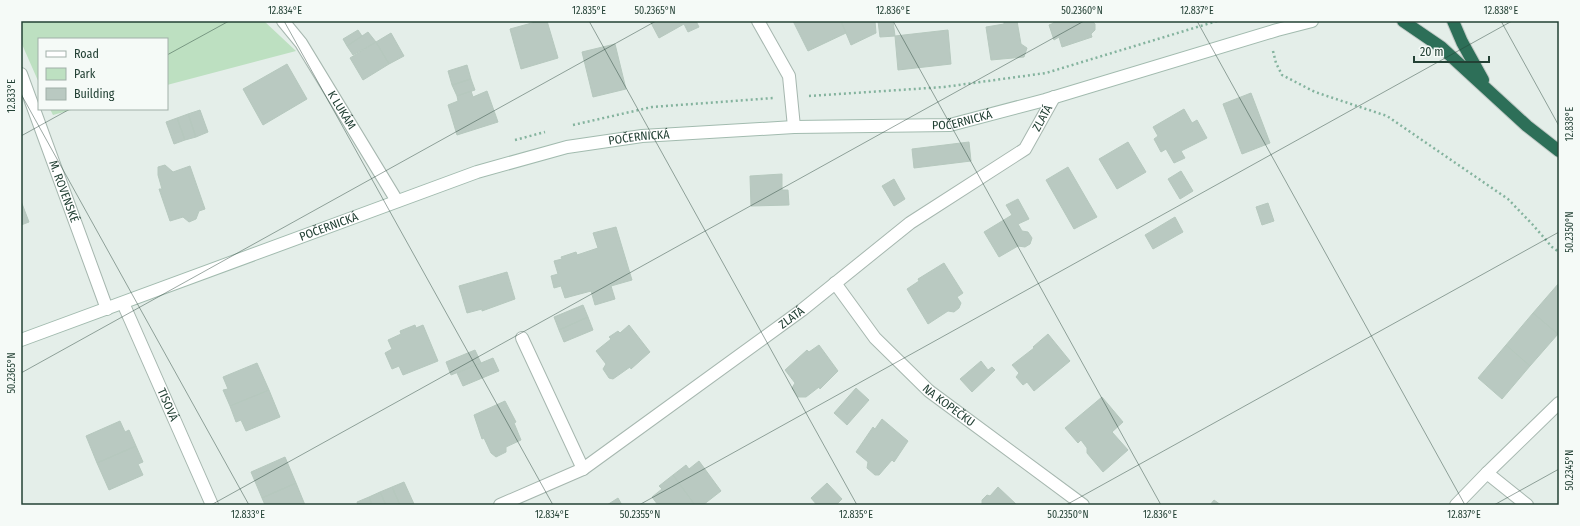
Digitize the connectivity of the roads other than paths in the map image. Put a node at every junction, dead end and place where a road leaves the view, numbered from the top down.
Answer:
1 (283, 21) edge
2 (758, 21) edge
3 (1293, 21) edge
4 (1312, 21) edge
5 (1403, 21) edge
6 (1452, 21) edge
7 (1273, 31) junction
8 (21, 74) edge
9 (1491, 93) junction
10 (1054, 97) junction
11 (794, 127) junction
12 (1559, 151) edge
13 (397, 201) junction
14 (835, 283) junction
15 (123, 303) junction
16 (107, 309) junction
17 (522, 338) dead end
18 (21, 340) edge
19 (1559, 404) edge
20 (583, 469) junction
21 (1487, 473) junction
22 (212, 505) edge
23 (500, 505) edge
24 (1083, 505) edge
25 (1456, 505) edge
26 (1527, 505) edge

1 - 13 street, K LUKÁM
2 - 11 street
3 - 7 street, POČERNICKÁ
4 - 7 street, POČERNICKÁ
5 - 9 highway
6 - 9 highway
7 - 10 street, POČERNICKÁ
8 - 16 street, M. ROVENSKÉ
9 - 12 highway
10 - 11 street, POČERNICKÁ
10 - 14 street, ZLATÁ
11 - 13 street, POČERNICKÁ
13 - 15 street, POČERNICKÁ
14 - 20 street, ZLATÁ
14 - 24 street, NA KOPEČKU
15 - 16 street, POČERNICKÁ
15 - 22 street, TISOVÁ
16 - 18 street, POČERNICKÁ
17 - 20 street
19 - 21 street
20 - 23 street, ZLATÁ
21 - 25 street
21 - 26 street

